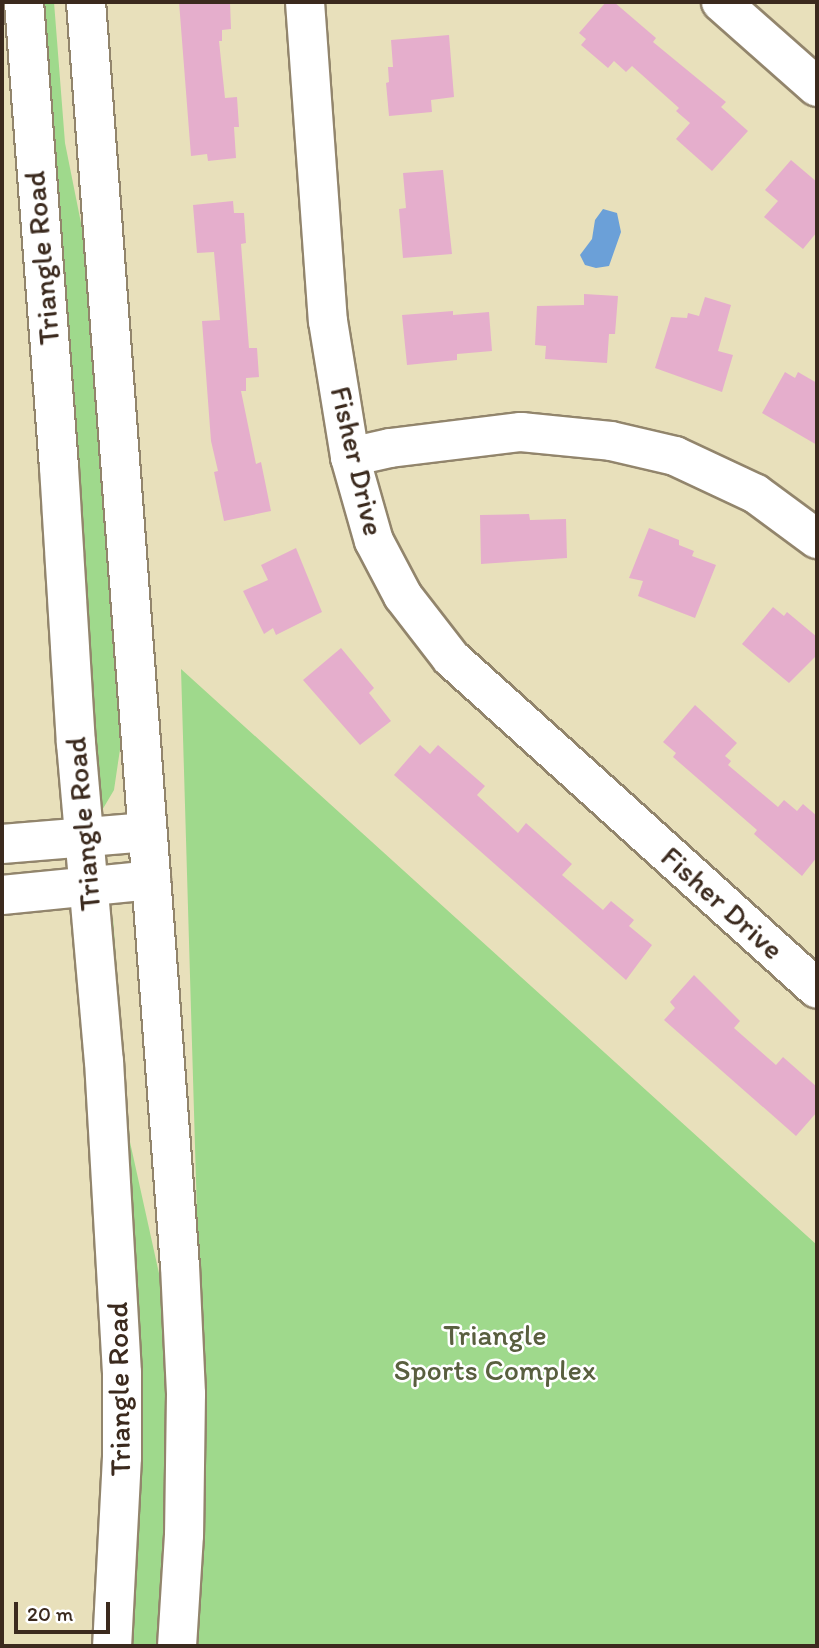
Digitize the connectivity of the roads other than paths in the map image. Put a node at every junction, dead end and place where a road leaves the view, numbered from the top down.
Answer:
1 (24, 2) edge
2 (86, 2) edge
3 (305, 2) edge
4 (721, 2) edge
5 (817, 87) edge
6 (350, 457) junction
7 (817, 538) edge
8 (148, 832) junction
9 (84, 838) junction
10 (2, 844) edge
11 (151, 880) junction
12 (88, 888) junction
13 (2, 895) edge
14 (817, 989) edge
15 (112, 1646) edge
16 (177, 1646) edge

1 - 9 street, Triangle Road
2 - 8 street, Triangle Road
3 - 6 street, Fisher Drive
4 - 5 street
6 - 7 street
6 - 14 street, Fisher Drive
8 - 9 street
8 - 11 street, Triangle Road
9 - 10 street
9 - 12 street, Triangle Road
11 - 12 street
11 - 16 street, Triangle Road
12 - 13 street
12 - 15 street, Triangle Road

